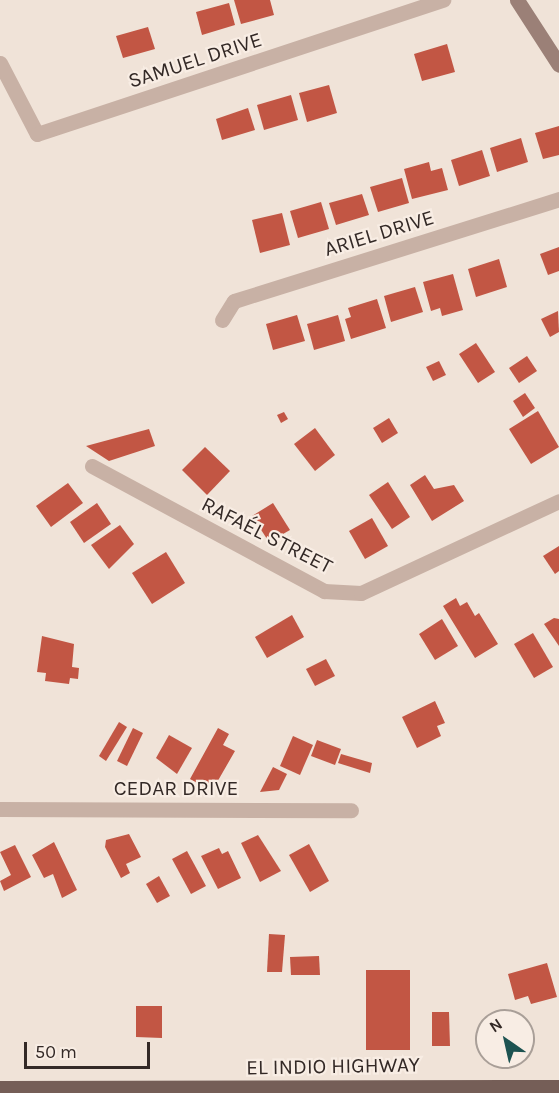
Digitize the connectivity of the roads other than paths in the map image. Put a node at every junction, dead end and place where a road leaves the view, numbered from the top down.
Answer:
1 (443, 0) edge
2 (517, 0) edge
3 (0, 63) edge
4 (559, 65) edge
5 (559, 199) edge
6 (222, 320) dead end
7 (92, 466) dead end
8 (559, 501) edge
9 (0, 808) edge
10 (351, 810) dead end
11 (559, 1087) edge
12 (0, 1088) edge

1 - 3 street, SAMUEL DRIVE
2 - 4 street
5 - 6 street, ARIEL DRIVE
7 - 8 street, RAFAÉL STREET
9 - 10 street, CEDAR DRIVE
11 - 12 main road, EL INDIO HIGHWAY

